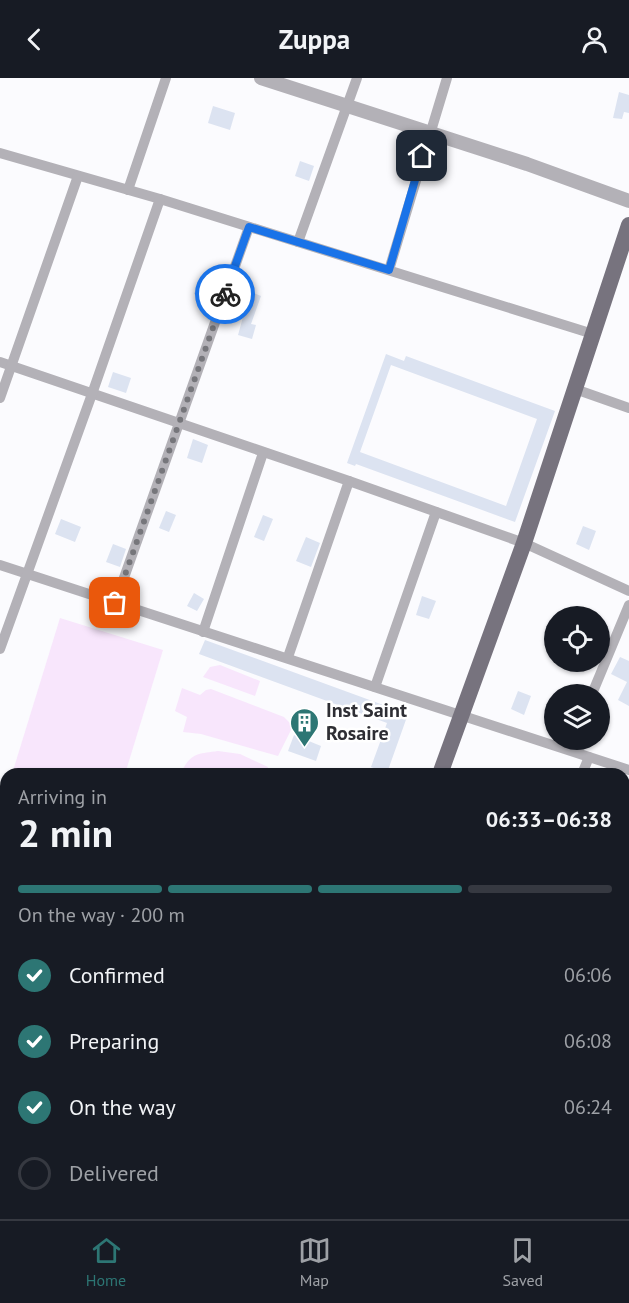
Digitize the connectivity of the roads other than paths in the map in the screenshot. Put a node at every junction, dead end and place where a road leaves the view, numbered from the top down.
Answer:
1 (166, 78) edge
2 (261, 78) edge
3 (357, 78) edge
4 (447, 78) edge
5 (348, 107) junction
6 (428, 134) junction
7 (0, 153) edge
8 (78, 176) junction
9 (128, 190) junction
10 (160, 200) junction
11 (629, 201) edge
12 (629, 225) edge
13 (249, 227) junction
14 (298, 242) junction
15 (389, 270) junction
16 (593, 334) junction
17 (0, 362) edge
18 (11, 366) junction
19 (575, 388) junction
20 (92, 394) junction
21 (0, 398) edge
22 (629, 408) edge
23 (178, 424) junction
24 (263, 453) junction
25 (349, 481) junction
26 (436, 512) junction
27 (524, 543) junction
28 (0, 565) edge
29 (27, 574) junction
30 (629, 591) edge
31 (115, 603) junction
32 (629, 605) edge
33 (203, 632) junction
34 (0, 649) edge
35 (288, 657) junction
36 (596, 684) edge
37 (375, 687) junction
38 (462, 716) junction
39 (569, 751) joint
40 (589, 757) junction
41 (442, 768) edge
42 (584, 768) edge
43 (623, 768) edge

1 - 9 street
2 - 5 street
3 - 5 street
4 - 6 street
5 - 6 street
5 - 14 street
6 - 11 street
6 - 15 street
7 - 8 street
8 - 9 street
8 - 18 street
9 - 10 street
10 - 13 street
10 - 20 street
12 - 16 main road
13 - 14 street
13 - 23 street
14 - 15 street
15 - 16 street
16 - 19 main road
17 - 18 street
18 - 20 street
18 - 21 street
19 - 22 street
19 - 27 main road
20 - 23 street
20 - 29 street
23 - 24 street
23 - 31 street
24 - 25 street
24 - 33 street
25 - 26 street
25 - 35 street
26 - 27 street
26 - 37 street
27 - 30 street
27 - 38 main road
28 - 29 street
29 - 31 street
29 - 34 street
31 - 33 street
32 - 36 street
33 - 35 street
35 - 37 street
37 - 38 street
38 - 39 street
38 - 41 main road
39 - 40 street
40 - 42 street
40 - 43 street

